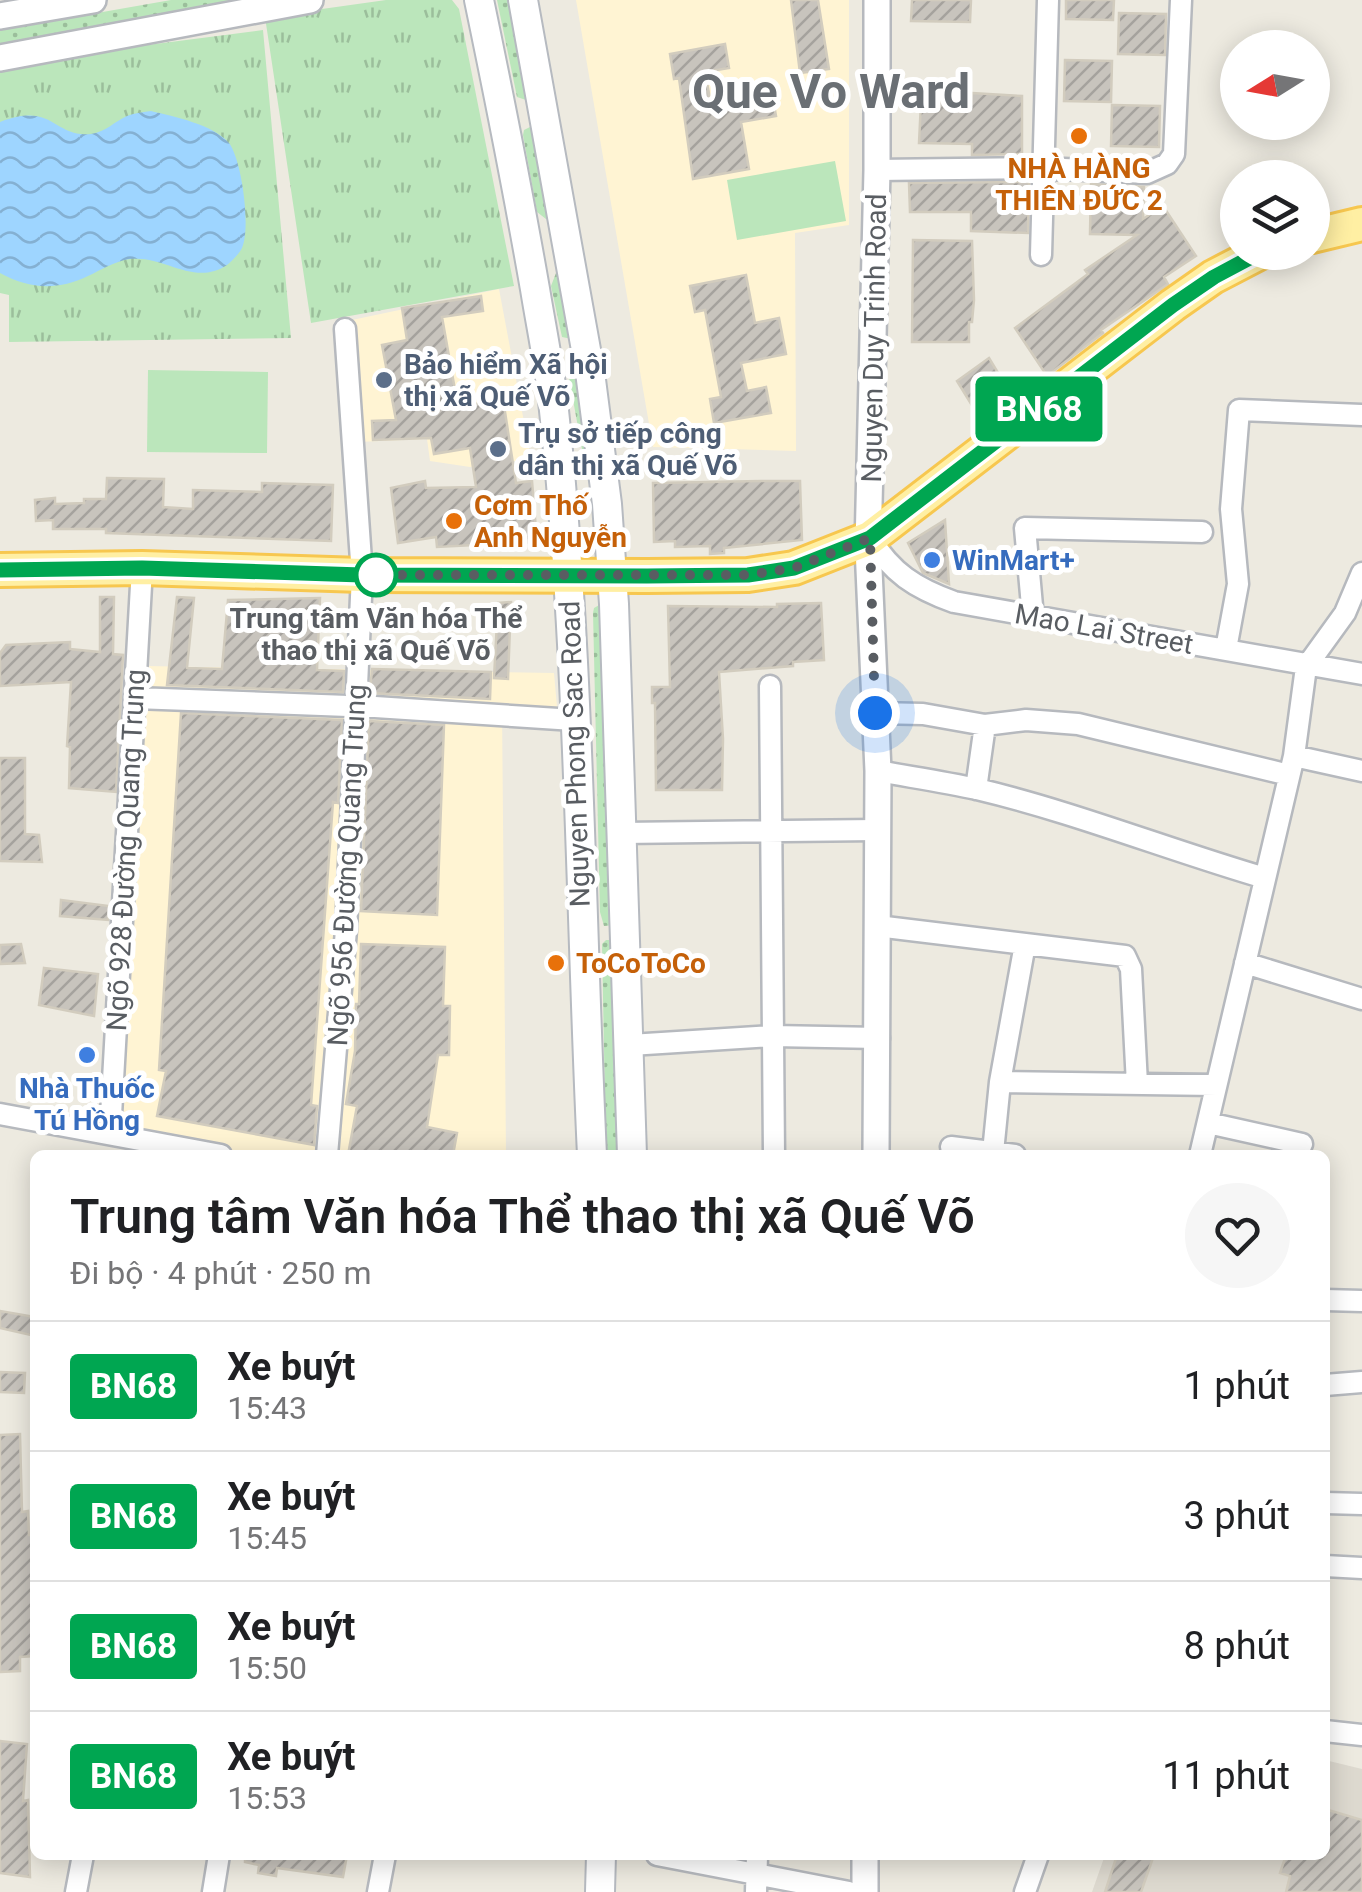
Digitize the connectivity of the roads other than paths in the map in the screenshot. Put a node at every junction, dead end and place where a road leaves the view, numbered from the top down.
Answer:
1 (93, 0) edge
2 (310, 0) edge
3 (479, 0) edge
4 (524, 0) edge
5 (876, 0) edge
6 (1048, 0) edge
7 (1181, 0) edge
8 (259, 4) edge
9 (0, 16) edge
10 (0, 58) edge
11 (1043, 168) junction
12 (877, 170) junction
13 (1362, 224) edge
14 (1330, 232) edge
15 (569, 242) junction
16 (528, 251) junction
17 (1041, 255) dead end
18 (1227, 270) edge
19 (344, 330) dead end
20 (587, 352) junction
21 (546, 361) junction
22 (1362, 415) edge
23 (1202, 532) dead end
24 (870, 538) junction
25 (142, 568) junction
26 (0, 570) edge
27 (1362, 573) edge
28 (362, 575) junction
29 (611, 575) junction
30 (569, 576) junction
31 (1034, 616) junction
32 (1226, 650) junction
33 (1306, 667) junction
34 (1362, 674) edge
35 (770, 686) dead end
36 (135, 698) junction
37 (356, 707) junction
38 (875, 713) junction
39 (574, 720) junction
40 (985, 724) junction
41 (1291, 766) junction
42 (878, 771) junction
43 (1362, 771) edge
44 (976, 789) junction
45 (877, 830) junction
46 (771, 831) junction
47 (622, 833) junction
48 (1265, 878) junction
49 (877, 926) junction
50 (626, 932) junction
51 (581, 936) junction
52 (1025, 944) junction
53 (1245, 963) junction
54 (1362, 999) edge
55 (773, 1036) junction
56 (879, 1038) junction
57 (630, 1045) junction
58 (1000, 1082) junction
59 (1137, 1084) junction
60 (1216, 1085) junction
61 (0, 1114) edge
62 (1208, 1122) junction
63 (110, 1132) junction
64 (1302, 1144) dead end
65 (950, 1148) dead end
66 (169, 1150) edge
67 (328, 1150) edge
68 (592, 1150) edge
69 (632, 1150) edge
70 (774, 1150) edge
71 (876, 1150) edge
72 (972, 1150) edge
73 (993, 1150) edge
74 (1201, 1150) edge
75 (1330, 1300) edge
76 (1362, 1300) edge
77 (1362, 1382) edge
78 (1330, 1385) edge
79 (1330, 1503) edge
80 (1362, 1504) edge
81 (1330, 1566) edge
82 (1362, 1568) edge
83 (1330, 1732) edge
84 (1362, 1735) edge
85 (82, 1860) edge
86 (218, 1860) edge
87 (383, 1860) edge
88 (601, 1860) edge
89 (683, 1860) edge
90 (865, 1860) edge
91 (1036, 1860) edge
92 (757, 1874) edge
93 (76, 1892) edge
94 (212, 1892) edge
95 (378, 1892) edge
96 (600, 1892) edge
97 (849, 1892) edge
98 (865, 1892) edge
99 (1025, 1892) edge

1 - 9 street
2 - 8 street
3 - 16 main road, Nguyen Phong Sac Road
4 - 15 main road, Nguyen Phong Sac Road
5 - 12 street, Nguyen Duy Trinh Road
6 - 11 street
7 - 11 street
8 - 10 street
11 - 12 street
11 - 17 street
12 - 24 street, Nguyen Duy Trinh Road
13 - 14 main road
15 - 16 main road
15 - 20 main road, Nguyen Phong Sac Road
16 - 21 main road, Nguyen Phong Sac Road
18 - 24 main road
19 - 28 street, Ngõ 956 Đường Quang Trung
20 - 21 main road
20 - 29 main road, Nguyen Phong Sac Road
21 - 30 main road, Nguyen Phong Sac Road
22 - 32 street
23 - 31 street
24 - 29 main road
24 - 31 street, Mao Lai Street
24 - 38 street, Nguyen Duy Trinh Road
25 - 26 main road
25 - 28 main road
25 - 36 street, Ngõ 928 Đường Quang Trung
27 - 33 street
28 - 30 main road
28 - 37 street, Ngõ 956 Đường Quang Trung
29 - 30 main road
29 - 47 main road, Nguyen Phong Sac Road
30 - 39 main road, Nguyen Phong Sac Road
31 - 32 street, Mao Lai Street
32 - 33 street, Mao Lai Street
33 - 34 street, Mao Lai Street
33 - 41 street
35 - 46 street
36 - 37 street
36 - 63 street, Ngõ 928 Đường Quang Trung
37 - 39 street
37 - 67 street, Ngõ 956 Đường Quang Trung
38 - 40 street
38 - 42 street, Nguyen Duy Trinh Road
39 - 51 main road, Nguyen Phong Sac Road
40 - 41 street
40 - 44 street
41 - 43 street
41 - 48 street
42 - 44 street
42 - 45 street, Nguyen Duy Trinh Road
44 - 48 street
45 - 46 street
45 - 49 street, Nguyen Duy Trinh Road
46 - 47 street
46 - 55 street
47 - 50 main road, Nguyen Phong Sac Road
48 - 53 street
49 - 52 street
49 - 56 street, Nguyen Duy Trinh Road
50 - 51 main road
50 - 57 main road, Nguyen Phong Sac Road
51 - 68 main road, Nguyen Phong Sac Road
52 - 58 street
52 - 59 street
53 - 54 street
53 - 60 street
55 - 56 street
55 - 57 street
55 - 70 street
56 - 71 street, Nguyen Duy Trinh Road
57 - 69 main road, Nguyen Phong Sac Road
58 - 59 street
58 - 73 street
59 - 60 street
60 - 62 street
61 - 63 street
62 - 64 street
62 - 74 street
63 - 66 street
65 - 72 street
75 - 76 street
77 - 78 street
79 - 80 street
81 - 82 street
83 - 84 street
85 - 93 street
86 - 94 street
87 - 95 street
88 - 96 main road
89 - 92 street
90 - 98 street
91 - 99 street
92 - 97 street

